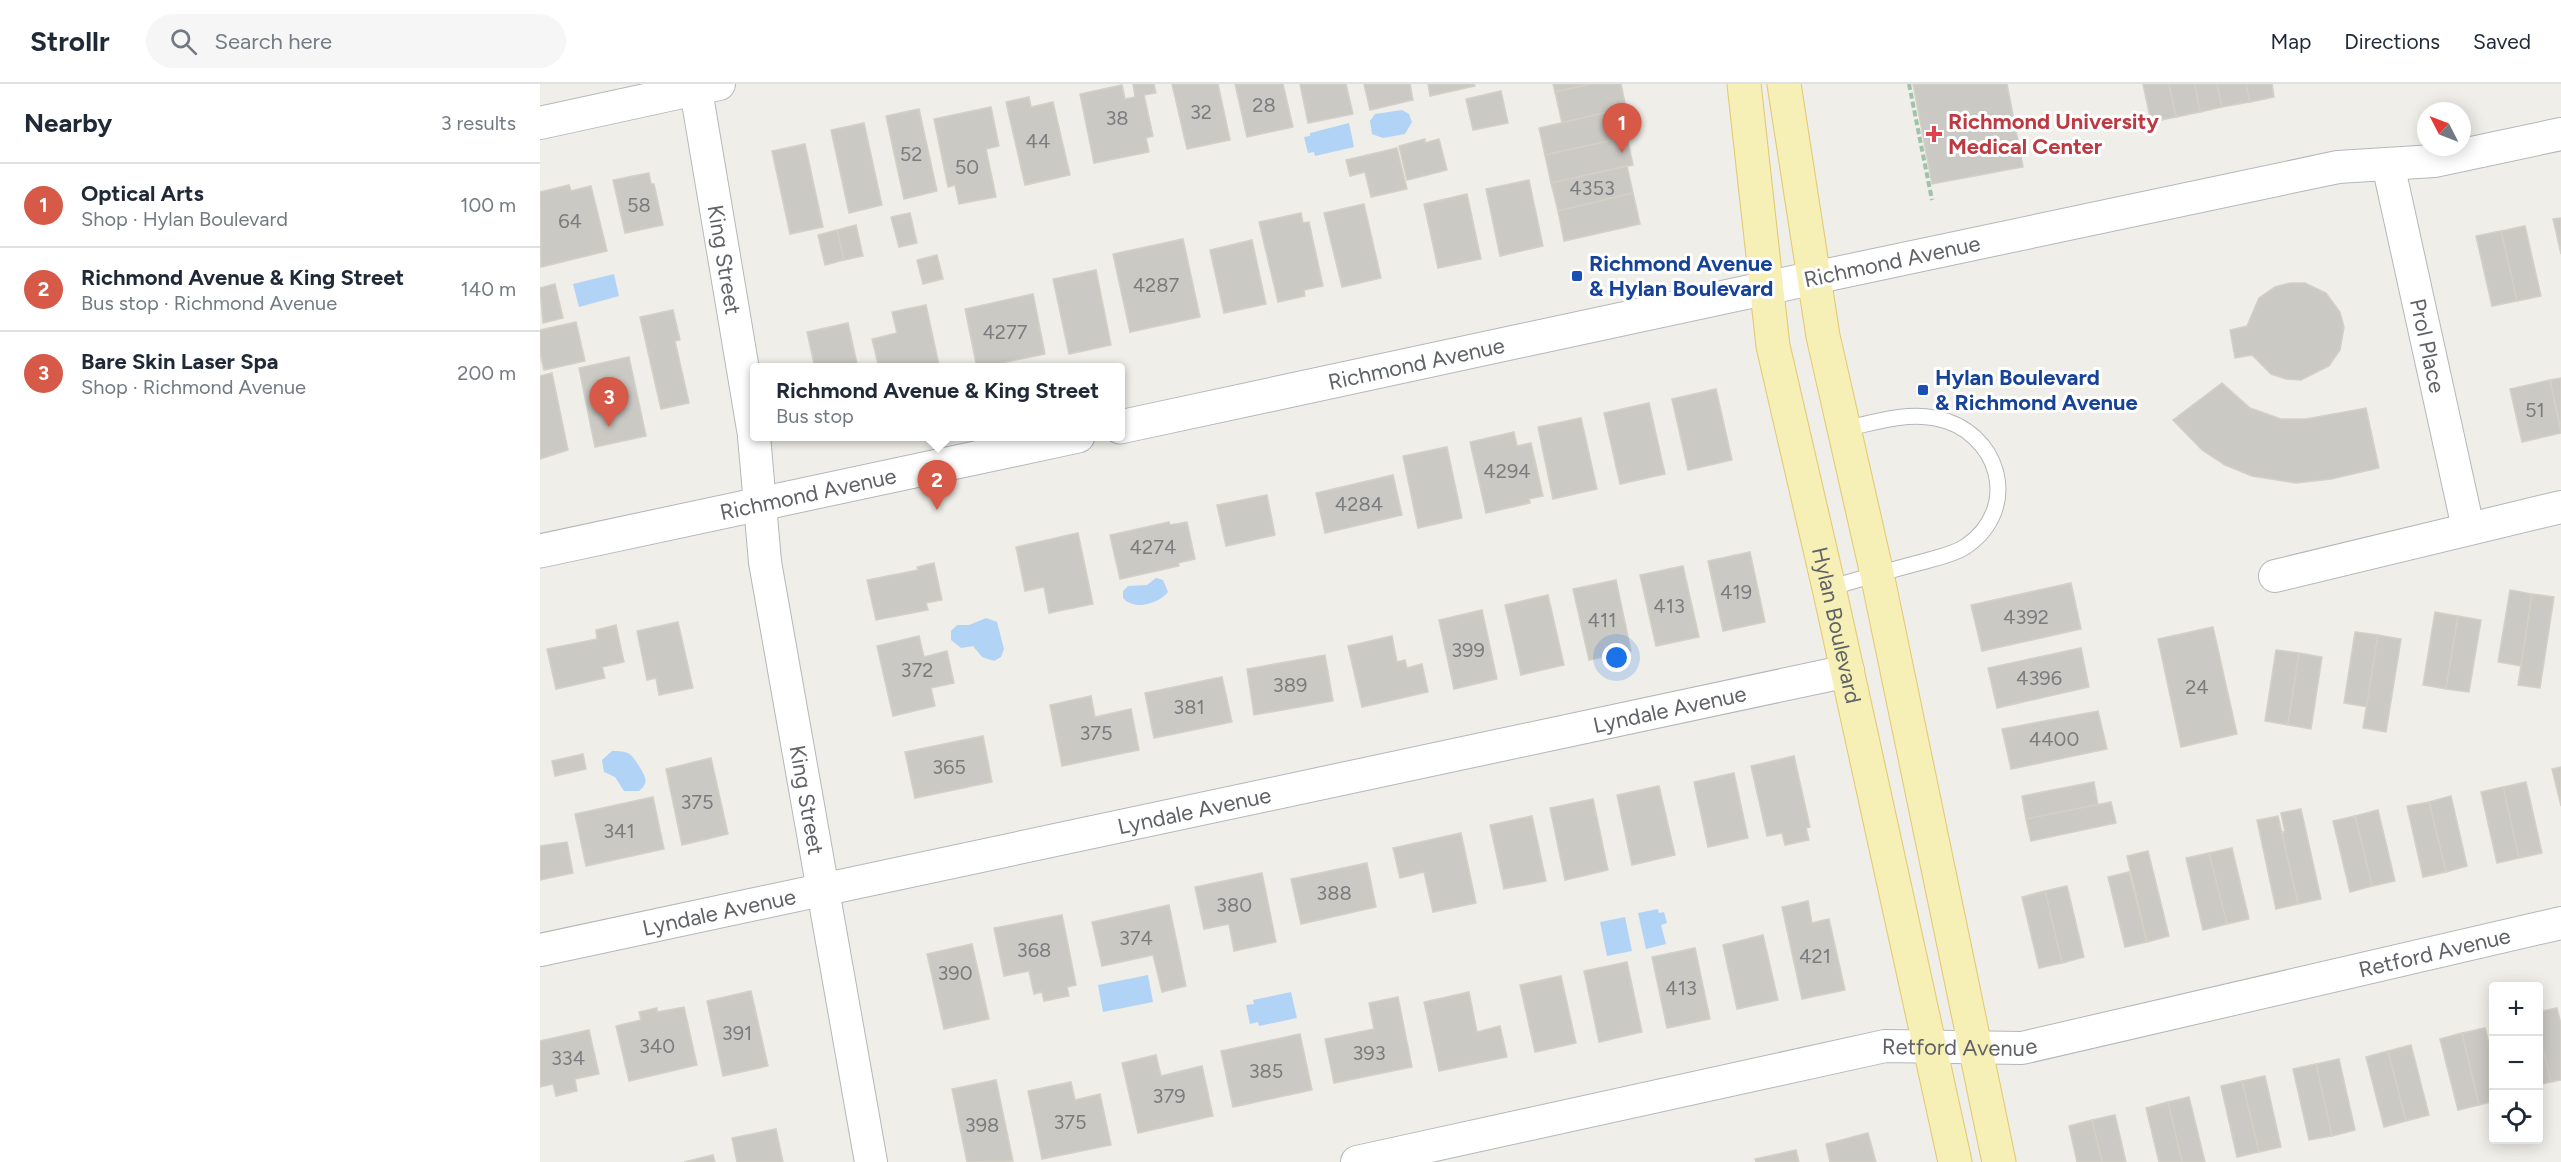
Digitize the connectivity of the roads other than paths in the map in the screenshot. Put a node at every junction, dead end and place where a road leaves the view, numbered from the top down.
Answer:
1 (1744, 84) edge
2 (1784, 84) edge
3 (703, 86) edge
4 (540, 123) edge
5 (2561, 134) edge
6 (2388, 164) junction
7 (1812, 278) junction
8 (1767, 288) junction
9 (750, 409) edge
10 (1125, 426) edge
11 (1844, 429) junction
12 (755, 441) edge
13 (1054, 441) edge
14 (761, 503) junction
15 (2561, 507) edge
16 (2468, 528) junction
17 (540, 551) edge
18 (1877, 574) junction
19 (2276, 576) dead end
20 (1829, 588) junction
21 (1848, 670) junction
22 (823, 889) junction
23 (2561, 923) edge
24 (540, 951) edge
25 (1929, 1048) junction
26 (1974, 1048) junction
27 (871, 1162) edge
28 (1357, 1162) edge
29 (1955, 1162) edge
30 (1999, 1162) edge

1 - 8 main road, Hylan Boulevard
2 - 7 main road
3 - 4 street
3 - 9 street, King Street
5 - 6 street, Richmond Avenue
6 - 7 street, Richmond Avenue
6 - 16 street, Prol Place
7 - 8 main road, Richmond Avenue
7 - 11 main road
8 - 10 main road, Richmond Avenue
8 - 20 main road, Hylan Boulevard
11 - 18 main road
11 - 18 lane
12 - 14 street, King Street
13 - 14 main road, Richmond Avenue
14 - 17 main road, Richmond Avenue
14 - 22 street, King Street
15 - 16 street
16 - 19 street
18 - 20 lane
18 - 26 main road
20 - 21 main road, Hylan Boulevard
21 - 22 street, Lyndale Avenue
21 - 25 main road, Hylan Boulevard
22 - 24 street, Lyndale Avenue
22 - 27 street, King Street
23 - 26 street, Retford Avenue
25 - 26 street, Retford Avenue
25 - 28 street, Retford Avenue
25 - 29 main road, Hylan Boulevard
26 - 30 main road

